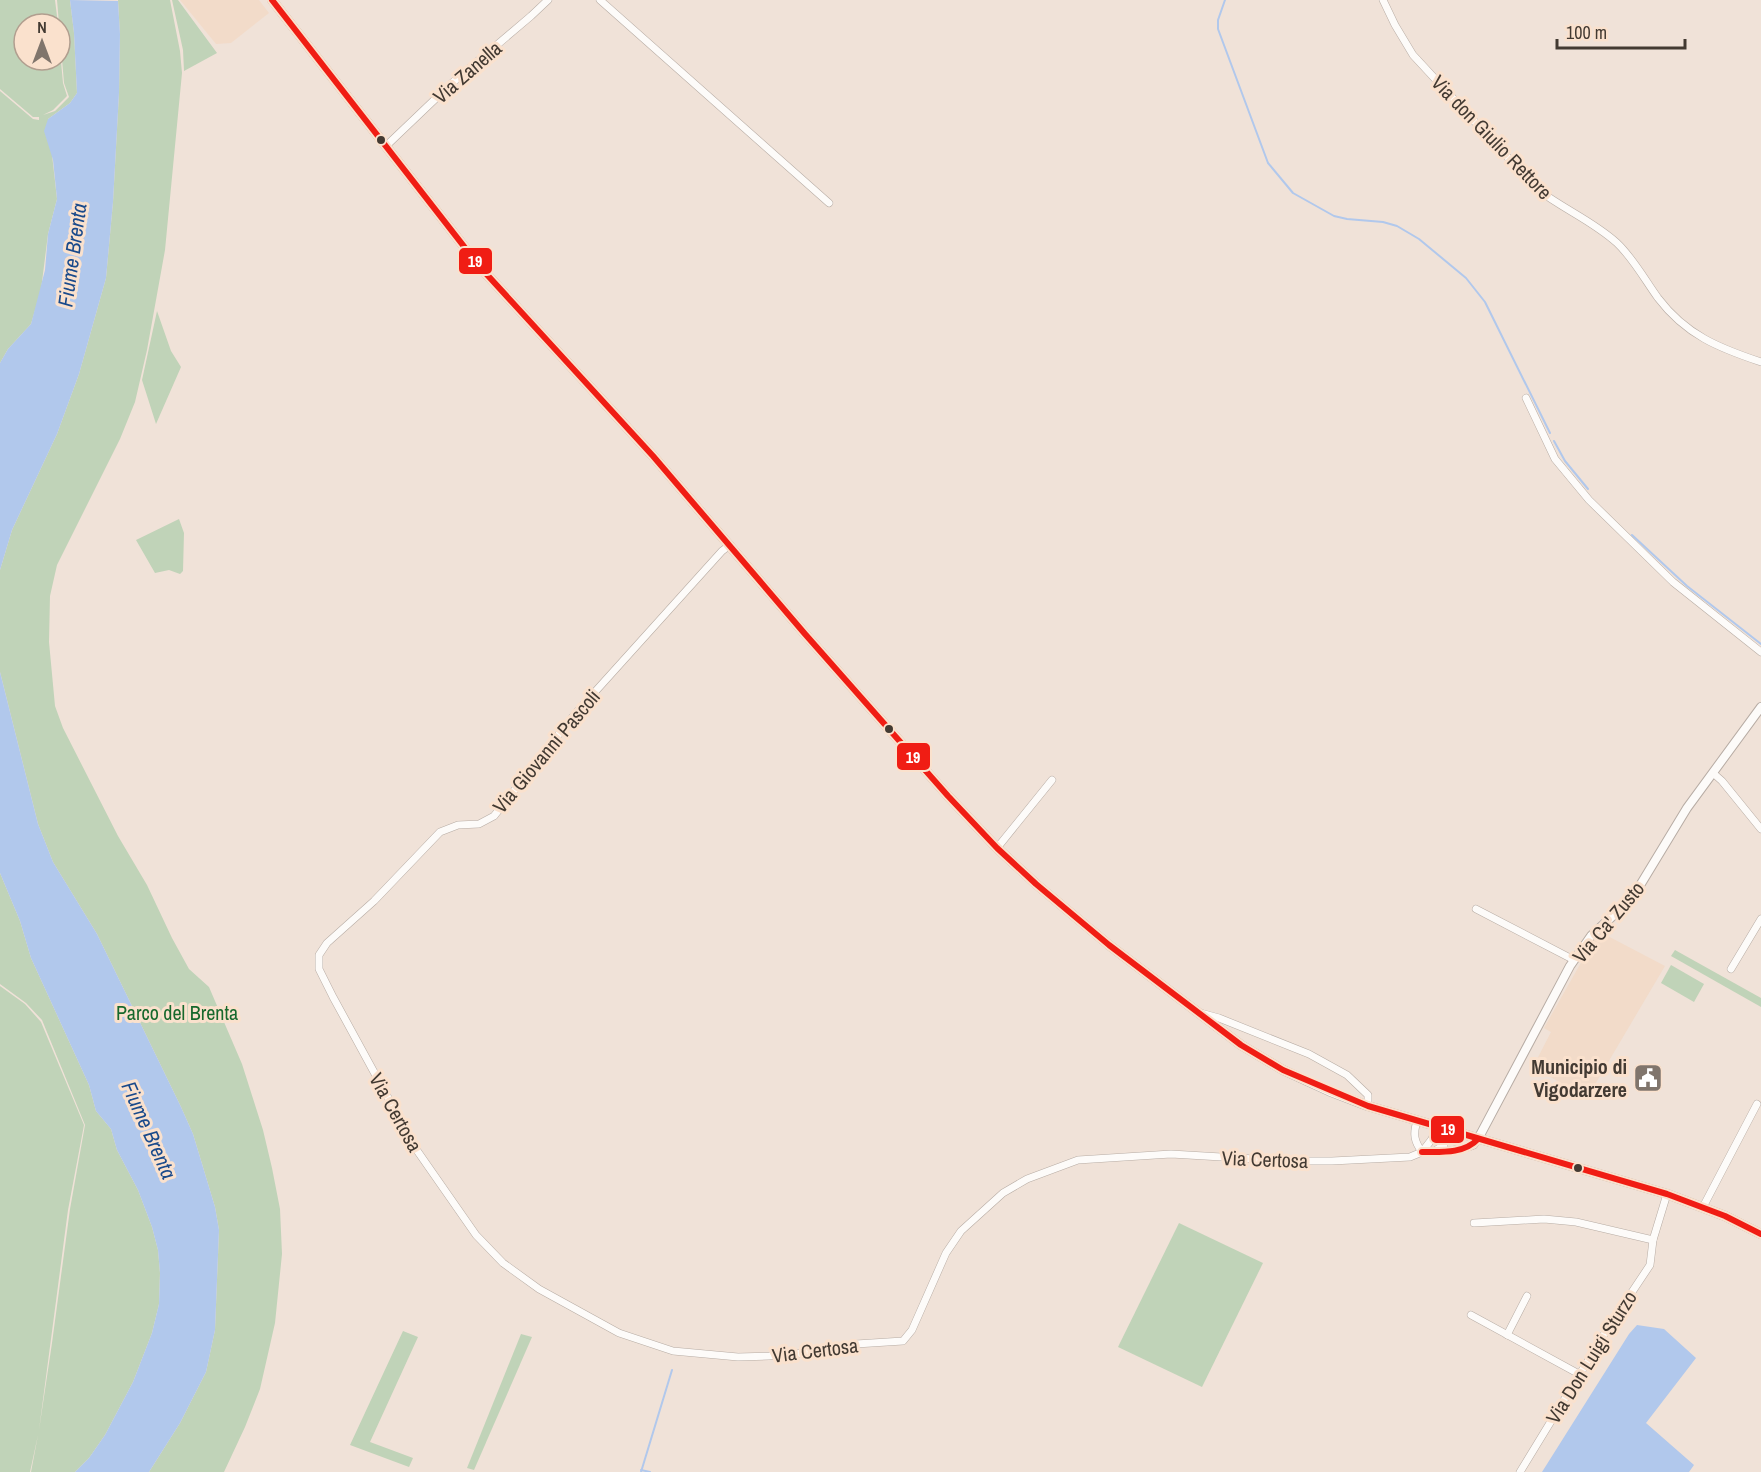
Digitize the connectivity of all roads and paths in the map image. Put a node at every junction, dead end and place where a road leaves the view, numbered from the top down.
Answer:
1 (272, 0) edge
2 (548, 0) edge
3 (600, 0) edge
4 (1383, 0) edge
5 (386, 146) junction
6 (829, 203) dead end
7 (1761, 362) edge
8 (1526, 398) dead end
9 (730, 545) junction
10 (1761, 652) edge
11 (1761, 707) edge
12 (1713, 773) junction
13 (1052, 780) dead end
14 (1761, 829) edge
15 (997, 848) junction
16 (1476, 909) dead end
17 (1761, 919) edge
18 (319, 955) joint
19 (1574, 960) junction
20 (1731, 969) dead end
21 (1195, 1011) junction
22 (1757, 1104) dead end
23 (1368, 1106) junction
24 (1417, 1121) junction
25 (1436, 1127) junction
26 (1447, 1130) junction
27 (1478, 1139) junction
28 (1422, 1152) junction
29 (1433, 1152) junction
30 (1667, 1194) junction
31 (1703, 1207) junction
32 (1474, 1222) dead end
33 (1761, 1234) edge
34 (1653, 1240) junction
35 (1527, 1296) dead end
36 (1471, 1316) dead end
37 (1507, 1335) junction
38 (1579, 1374) junction
39 (1520, 1472) edge

1 - 5 main road
2 - 5 street, Via Zanella
3 - 6 street
4 - 7 street, Via don Giulio Rettore
5 - 9 main road
8 - 10 street
9 - 15 main road
9 - 18 street, Via Giovanni Pascoli
11 - 12 street, Via Ca' Zusto
12 - 14 street
12 - 19 street, Via Ca' Zusto
13 - 15 street
15 - 21 main road
16 - 19 street
17 - 20 street
18 - 28 street, Via Certosa
19 - 27 street, Via Ca' Zusto
21 - 23 main road
21 - 23 street
22 - 31 street
23 - 24 main road
24 - 25 main road
24 - 28 street
25 - 26 main road
25 - 28 street
26 - 27 main road
26 - 29 street
27 - 29 street, Via Certosa
27 - 30 main road
28 - 29 street, Via Certosa
30 - 31 main road
30 - 34 street, Via Don Luigi Sturzo
31 - 33 main road
32 - 34 street
34 - 38 street, Via Don Luigi Sturzo
35 - 37 street
36 - 37 street
37 - 38 street
38 - 39 street, Via Don Luigi Sturzo

